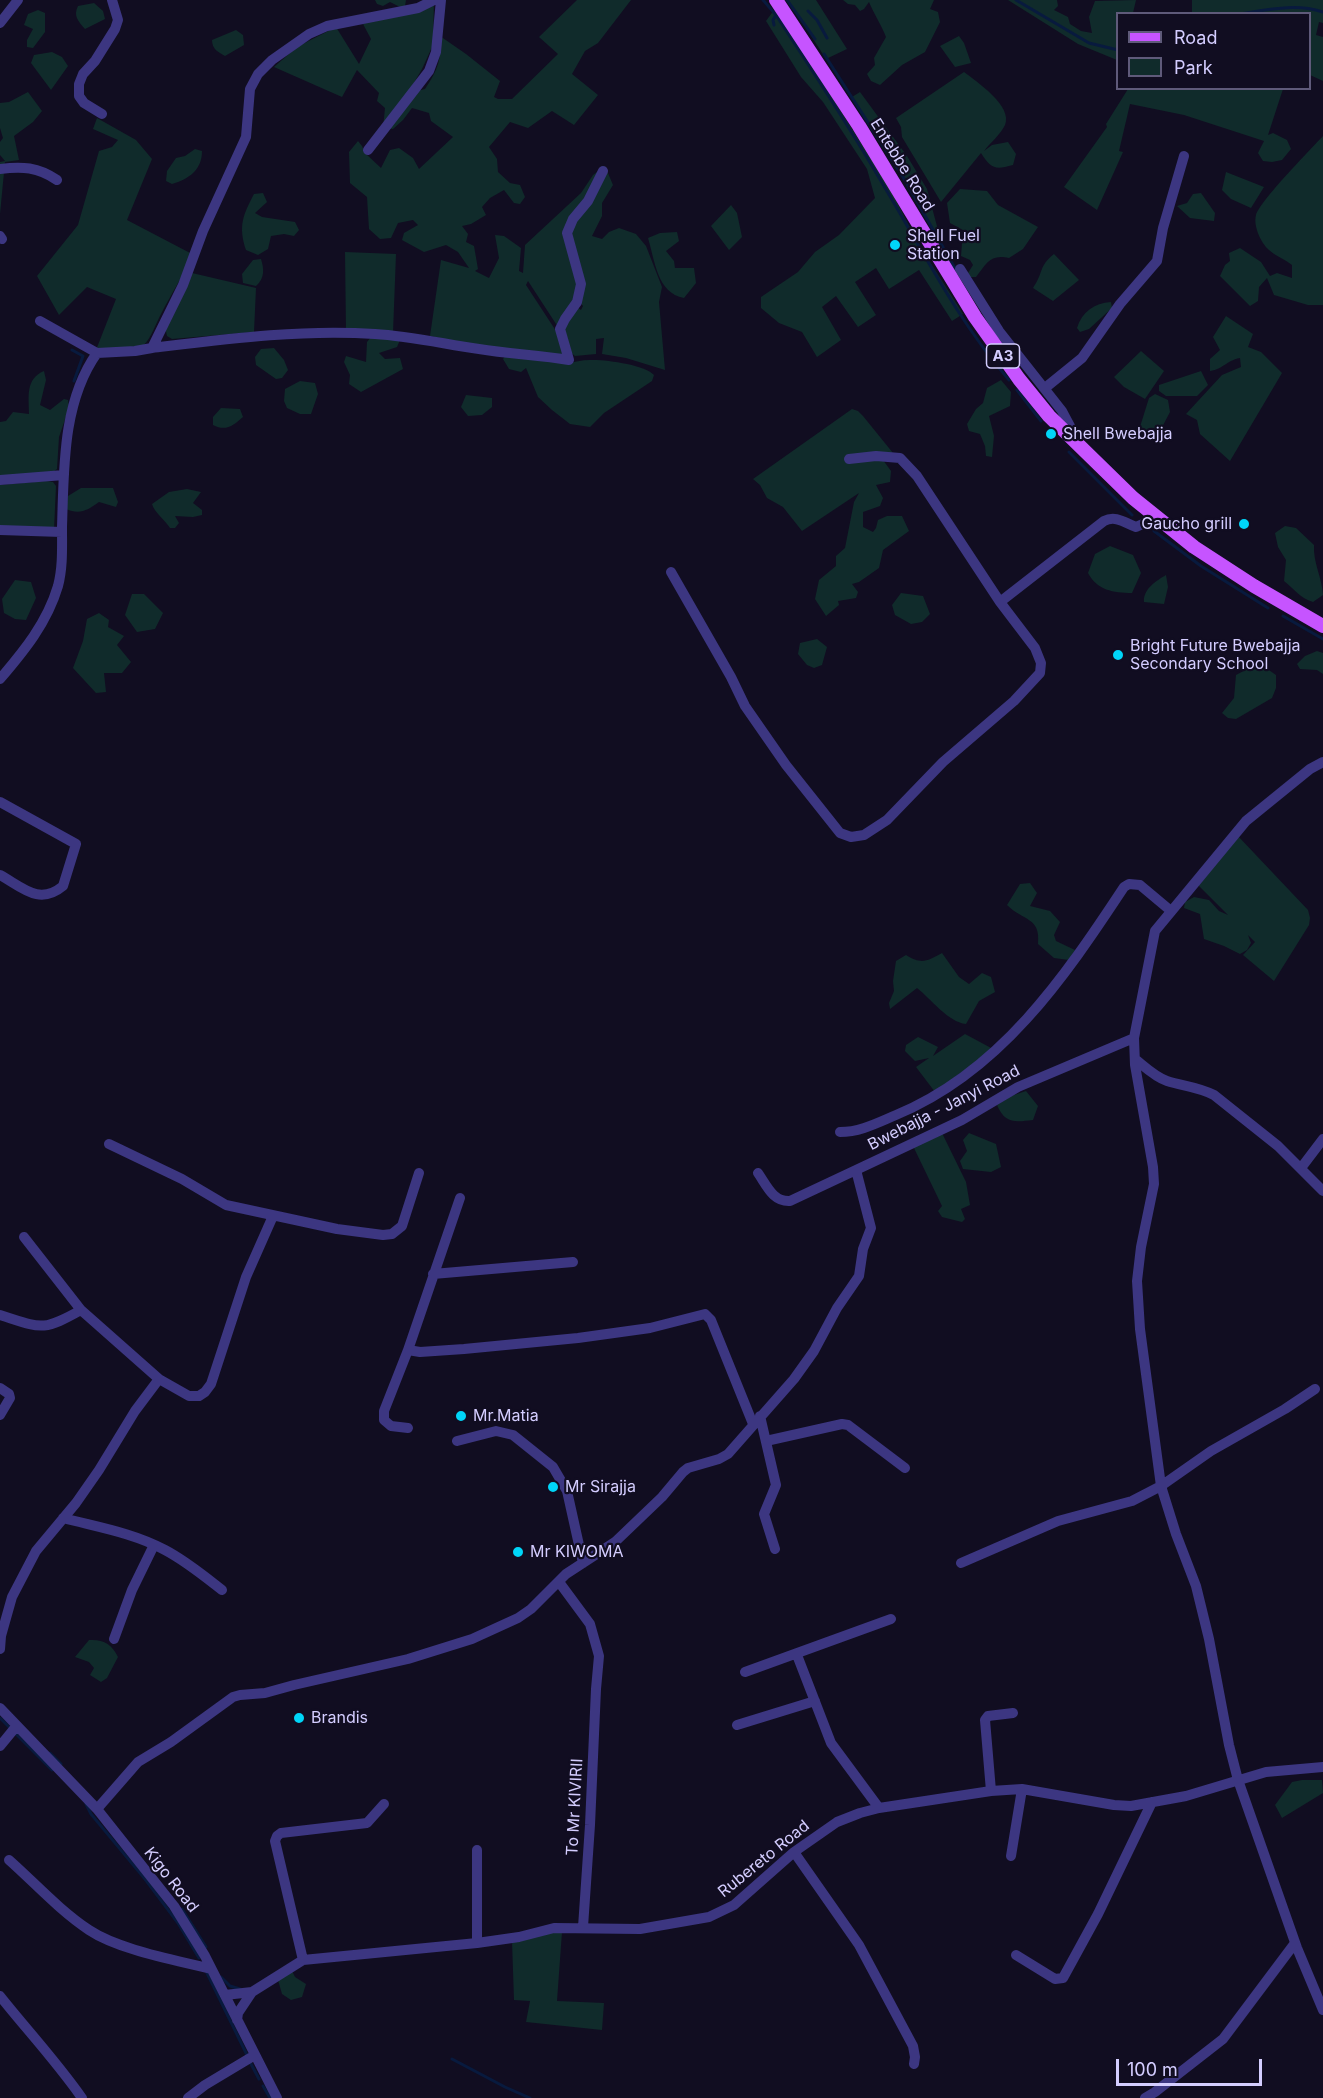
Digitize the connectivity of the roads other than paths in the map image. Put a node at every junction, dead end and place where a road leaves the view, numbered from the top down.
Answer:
1 (18, 0) edge
2 (112, 0) edge
3 (434, 0) edge
4 (441, 0) edge
5 (776, 0) edge
6 (0, 23) edge
7 (102, 114) dead end
8 (368, 150) dead end
9 (1184, 156) dead end
10 (0, 169) edge
11 (603, 171) dead end
12 (57, 180) dead end
13 (960, 269) dead end
14 (40, 321) dead end
15 (152, 348) junction
16 (97, 353) junction
17 (1045, 388) junction
18 (1084, 452) junction
19 (849, 459) dead end
20 (64, 475) junction
21 (0, 480) edge
22 (1152, 514) junction
23 (0, 530) edge
24 (62, 532) junction
25 (670, 572) dead end
26 (1000, 603) junction
27 (1323, 626) edge
28 (0, 679) edge
29 (1323, 762) edge
30 (0, 802) edge
31 (0, 875) edge
32 (1171, 911) junction
33 (1134, 1038) junction
34 (1135, 1059) junction
35 (840, 1132) dead end
36 (1323, 1139) edge
37 (109, 1144) dead end
38 (1301, 1168) junction
39 (856, 1170) junction
40 (419, 1173) dead end
41 (758, 1173) dead end
42 (1323, 1191) edge
43 (460, 1198) dead end
44 (273, 1216) junction
45 (24, 1237) dead end
46 (573, 1263) dead end
47 (433, 1274) junction
48 (81, 1310) junction
49 (0, 1315) edge
50 (408, 1350) junction
51 (159, 1378) junction
52 (0, 1388) edge
53 (1315, 1389) dead end
54 (0, 1415) edge
55 (756, 1420) junction
56 (408, 1428) dead end
57 (457, 1441) dead end
58 (765, 1441) junction
59 (905, 1468) dead end
60 (1161, 1486) junction
61 (63, 1518) junction
62 (154, 1545) junction
63 (775, 1549) dead end
64 (583, 1563) junction
65 (961, 1563) dead end
66 (559, 1582) junction
67 (222, 1590) dead end
68 (891, 1619) dead end
69 (114, 1639) dead end
70 (0, 1649) edge
71 (797, 1655) junction
72 (746, 1672) dead end
73 (815, 1701) junction
74 (0, 1708) edge
75 (1013, 1713) dead end
76 (737, 1725) dead end
77 (20, 1729) junction
78 (0, 1746) edge
79 (1323, 1767) edge
80 (1238, 1780) junction
81 (1022, 1789) junction
82 (991, 1791) junction
83 (1152, 1802) junction
84 (384, 1804) dead end
85 (879, 1808) junction
86 (97, 1809) junction
87 (477, 1850) dead end
88 (794, 1852) junction
89 (1011, 1856) dead end
90 (9, 1860) dead end
91 (583, 1927) junction
92 (477, 1943) junction
93 (1295, 1943) junction
94 (1016, 1955) dead end
95 (303, 1960) junction
96 (212, 1969) junction
97 (252, 1992) junction
98 (225, 1995) junction
99 (0, 1996) edge
100 (1323, 2010) edge
101 (237, 2020) junction
102 (255, 2055) junction
103 (914, 2064) dead end
104 (82, 2098) edge
105 (188, 2098) edge
106 (277, 2098) edge
107 (1145, 2098) edge

1 - 6 street
2 - 7 street
3 - 15 street
4 - 8 street
5 - 18 main road, Entebbe Road / A3
9 - 17 street
10 - 12 street
11 - 15 street
13 - 17 street
14 - 16 street
15 - 16 street
16 - 20 street
17 - 18 street
18 - 22 main road, Entebbe Road / A3
19 - 26 street
20 - 21 street
20 - 24 street
22 - 26 street
22 - 27 main road, Entebbe Road / A3
23 - 24 street
24 - 28 street
25 - 26 street
29 - 32 street
30 - 31 street
32 - 33 street
32 - 35 street
33 - 34 street
33 - 39 street, Bwebajja - Janyi Road
34 - 38 street
34 - 60 street
36 - 38 street
37 - 44 street
38 - 42 street
39 - 41 street
39 - 55 street, Bwebajja - Janyi Road
40 - 44 street
43 - 47 street
44 - 51 street
45 - 48 street
46 - 47 street
47 - 50 street
48 - 49 street
48 - 51 street
50 - 55 street
50 - 56 street
51 - 61 street
52 - 54 street
53 - 60 street
55 - 58 street
55 - 64 street, Bwebajja - Janyi Road
57 - 64 street
58 - 59 street
58 - 63 street
60 - 65 street
60 - 80 street
61 - 62 street
61 - 70 street
62 - 67 street
62 - 69 street
64 - 66 street, Bwebajja - Janyi Road
66 - 86 street, Bwebajja - Janyi Road
66 - 91 street, To Mr KIVIRII
68 - 71 street
71 - 72 street
71 - 73 street
73 - 76 street
73 - 85 street
74 - 77 street, Kigo Road
75 - 82 street
77 - 78 street
77 - 86 street, Kigo Road
79 - 80 street, Rubereto Road
80 - 83 street, Rubereto Road
80 - 93 street
81 - 82 street, Rubereto Road
81 - 83 street, Rubereto Road
81 - 89 street
82 - 85 street, Rubereto Road
83 - 94 street
84 - 95 street
85 - 88 street, Rubereto Road
86 - 96 street, Kigo Road
87 - 92 street
88 - 91 street, Rubereto Road
88 - 103 street
90 - 96 street
91 - 92 street, Rubereto Road
92 - 95 street, Rubereto Road
93 - 100 street
93 - 107 street
95 - 97 street, Rubereto Road
96 - 98 street, Kigo Road
97 - 98 street, Rubereto Road
97 - 101 street
98 - 101 street, Kigo Road
99 - 104 street
101 - 102 street, Kigo Road
102 - 105 street
102 - 106 street, Kigo Road

